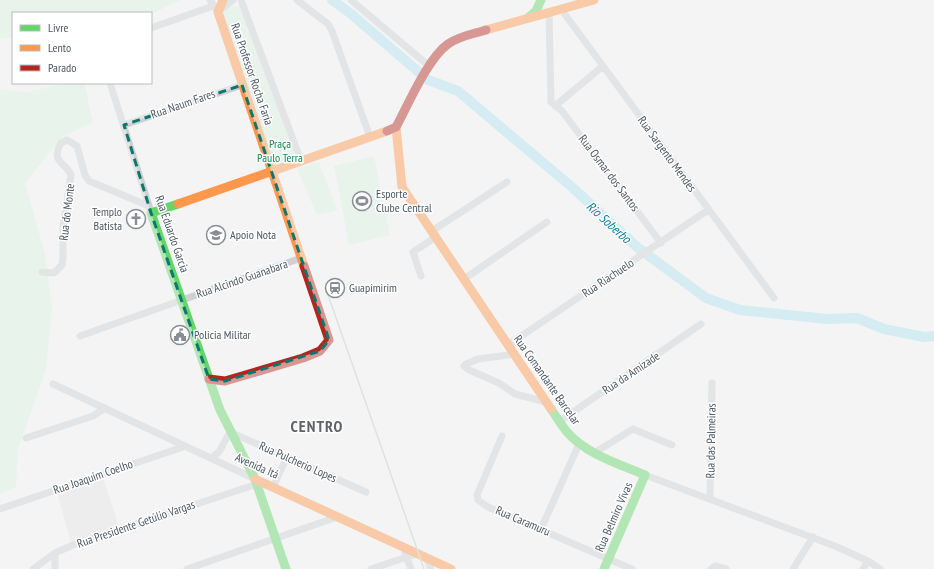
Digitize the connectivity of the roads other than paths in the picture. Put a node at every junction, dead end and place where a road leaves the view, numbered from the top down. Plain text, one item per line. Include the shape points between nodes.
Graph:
1 (223, 0) edge
2 (233, 0) edge
3 (241, 0) edge
4 (297, 0) edge
5 (351, 0) edge
6 (541, 0) edge
7 (594, 0) edge
8 (214, 6) edge
9 (561, 9) junction
10 (542, 13) junction
11 (152, 28) edge
12 (603, 66) junction
13 (427, 69) junction
14 (110, 84) edge
15 (242, 85) junction
16 (555, 106) junction
17 (124, 125) junction
18 (396, 127) junction
19 (370, 137) junction
20 (300, 161) junction
21 (272, 171) junction
22 (507, 182) dead end
23 (150, 210) junction
24 (708, 210) junction
25 (547, 222) dead end
26 (434, 234) junction
27 (661, 243) junction
28 (302, 258) junction
29 (42, 272) dead end
30 (421, 276) dead end
31 (464, 280) junction
32 (774, 298) dead end
33 (182, 299) junction
34 (701, 324) dead end
35 (80, 336) dead end
36 (508, 345) junction
37 (515, 354) junction
38 (209, 379) junction
39 (225, 381) junction
40 (712, 383) dead end
41 (53, 384) dead end
42 (214, 392) junction
43 (546, 402) junction
44 (105, 408) junction
45 (560, 421) junction
46 (230, 432) junction
47 (502, 436) dead end
48 (26, 438) dead end
49 (579, 444) junction
50 (672, 445) dead end
51 (186, 446) junction
52 (219, 452) junction
53 (594, 453) junction
54 (287, 457) junction
55 (211, 458) junction
56 (221, 463) junction
57 (244, 474) junction
58 (645, 475) junction
59 (256, 482) junction
60 (274, 487) junction
61 (244, 488) junction
62 (366, 492) dead end
63 (710, 499) junction
64 (0, 509) edge
65 (337, 517) junction
66 (541, 529) junction
67 (813, 537) junction
68 (277, 539) junction
69 (403, 548) junction
70 (55, 553) junction
71 (416, 554) junction
72 (406, 557) junction
73 (427, 559) junction
74 (608, 560) junction
75 (868, 561) junction
76 (33, 569) edge
77 (55, 569) edge
78 (187, 569) edge
79 (286, 569) edge
80 (371, 569) edge
81 (411, 569) edge
82 (431, 569) edge
83 (451, 569) edge
84 (604, 569) edge
85 (632, 569) edge
86 (711, 569) edge
87 (726, 569) edge
88 (793, 569) edge
89 (863, 569) edge
90 (880, 569) edge

1 - 8 main road
2 - 8 street
3 - 20 street
4 - 19 street via 328,24 332,31
5 - 13 street
6 - 10 main road
7 - 9 main road
8 - 11 street
8 - 15 main road, Rua Professor Rocha Faria
9 - 10 main road
9 - 12 street, Rua Sargento Mendes
10 - 13 main road via 456,39 445,47
10 - 16 street via 551,102
12 - 16 street
12 - 24 street, Rua Sargento Mendes
13 - 18 main road
14 - 17 street, Rua Eduardo Garcia
15 - 17 street, Rua Naum Fares
15 - 21 main road, Rua Professor Rocha Faria
16 - 27 street, Rua Osmar dos Santos via 562,110
17 - 23 street, Rua Eduardo Garcia
18 - 19 main road
18 - 26 main road, Rua Comandante Barcelar via 402,187
19 - 20 main road
20 - 21 main road
21 - 23 main road
21 - 28 main road, Rua Professor Rocha Faria
22 - 26 street
23 - 29 street, Rua do Monte via 89,181 76,146 67,140 61,143 57,152 58,159 71,175 63,227 62,265 54,273
23 - 33 main road, Rua Eduardo Garcia
24 - 27 street, Rua Riachuelo
24 - 32 street, Rua Sargento Mendes
25 - 31 street
26 - 30 street via 414,252
26 - 31 main road, Rua Comandante Barcelar
27 - 36 street, Rua Riachuelo
28 - 33 street, Rua Alcindo Guanabara
28 - 39 main road, Rua Professor Rocha Faria via 328,340 324,348 314,354
31 - 36 main road, Rua Comandante Barcelar
33 - 35 street, Rua Alcindo Guanabara
33 - 38 main road, Rua Eduardo Garcia
34 - 45 street, Rua da Amizade
36 - 37 main road, Rua Comandante Barcelar
37 - 43 main road, Rua Comandante Barcelar
37 - 43 street via 478,359 464,366 515,394
38 - 39 main road
38 - 42 main road, Rua Eduardo Garcia
39 - 42 main road
40 - 63 street, Rua das Palmeiras
41 - 44 street, Avenida Itá
42 - 46 main road, Rua Eduardo Garcia
43 - 45 main road, Rua Comandante Barcelar
44 - 48 street via 92,416
44 - 51 street, Avenida Itá
45 - 49 main road, Rua Comandante Barcelar
46 - 52 street
46 - 54 street, Rua Pulcherio Lopes
46 - 59 main road, Rua Eduardo Garcia
47 - 66 street, Rua Caramuru via 477,495 478,500 488,507
49 - 53 main road, Rua Comandante Barcelar
49 - 66 street
50 - 53 street via 633,429
51 - 55 street, Avenida Itá
51 - 64 street, Rua Joaquim Coelho
52 - 55 street
52 - 56 street
53 - 58 main road, Rua Comandante Barcelar
54 - 60 street
54 - 62 street, Rua Pulcherio Lopes
55 - 56 street, Avenida Itá
56 - 57 street, Avenida Itá
57 - 59 street, Avenida Itá
57 - 61 street via 248,481
58 - 63 street, Rua Comandante Barcelar
58 - 74 main road, Rua Belmiro Vivas
59 - 60 main road, Avenida Itá
59 - 61 street, Rua Presidente Getúlio Vargas
59 - 68 main road, Rua Eduardo Garcia
60 - 65 main road, Avenida Itá
61 - 70 street, Rua Presidente Getúlio Vargas
63 - 67 street, Rua Comandante Barcelar
65 - 68 street
65 - 69 main road, Avenida Itá
66 - 74 street, Rua Caramuru
67 - 75 street, Rua Comandante Barcelar
67 - 88 street
68 - 78 street
68 - 79 main road, Rua Eduardo Garcia
69 - 71 main road, Avenida Itá
69 - 72 street
70 - 76 street, Rua Presidente Getúlio Vargas
70 - 77 street
71 - 72 street
71 - 73 main road, Avenida Itá
72 - 80 street
72 - 81 street
73 - 82 street
73 - 83 main road, Avenida Itá
74 - 84 main road, Rua Belmiro Vivas
74 - 85 street, Rua Caramuru
75 - 89 street
75 - 90 street, Rua Comandante Barcelar
86 - 87 street via 715,566

